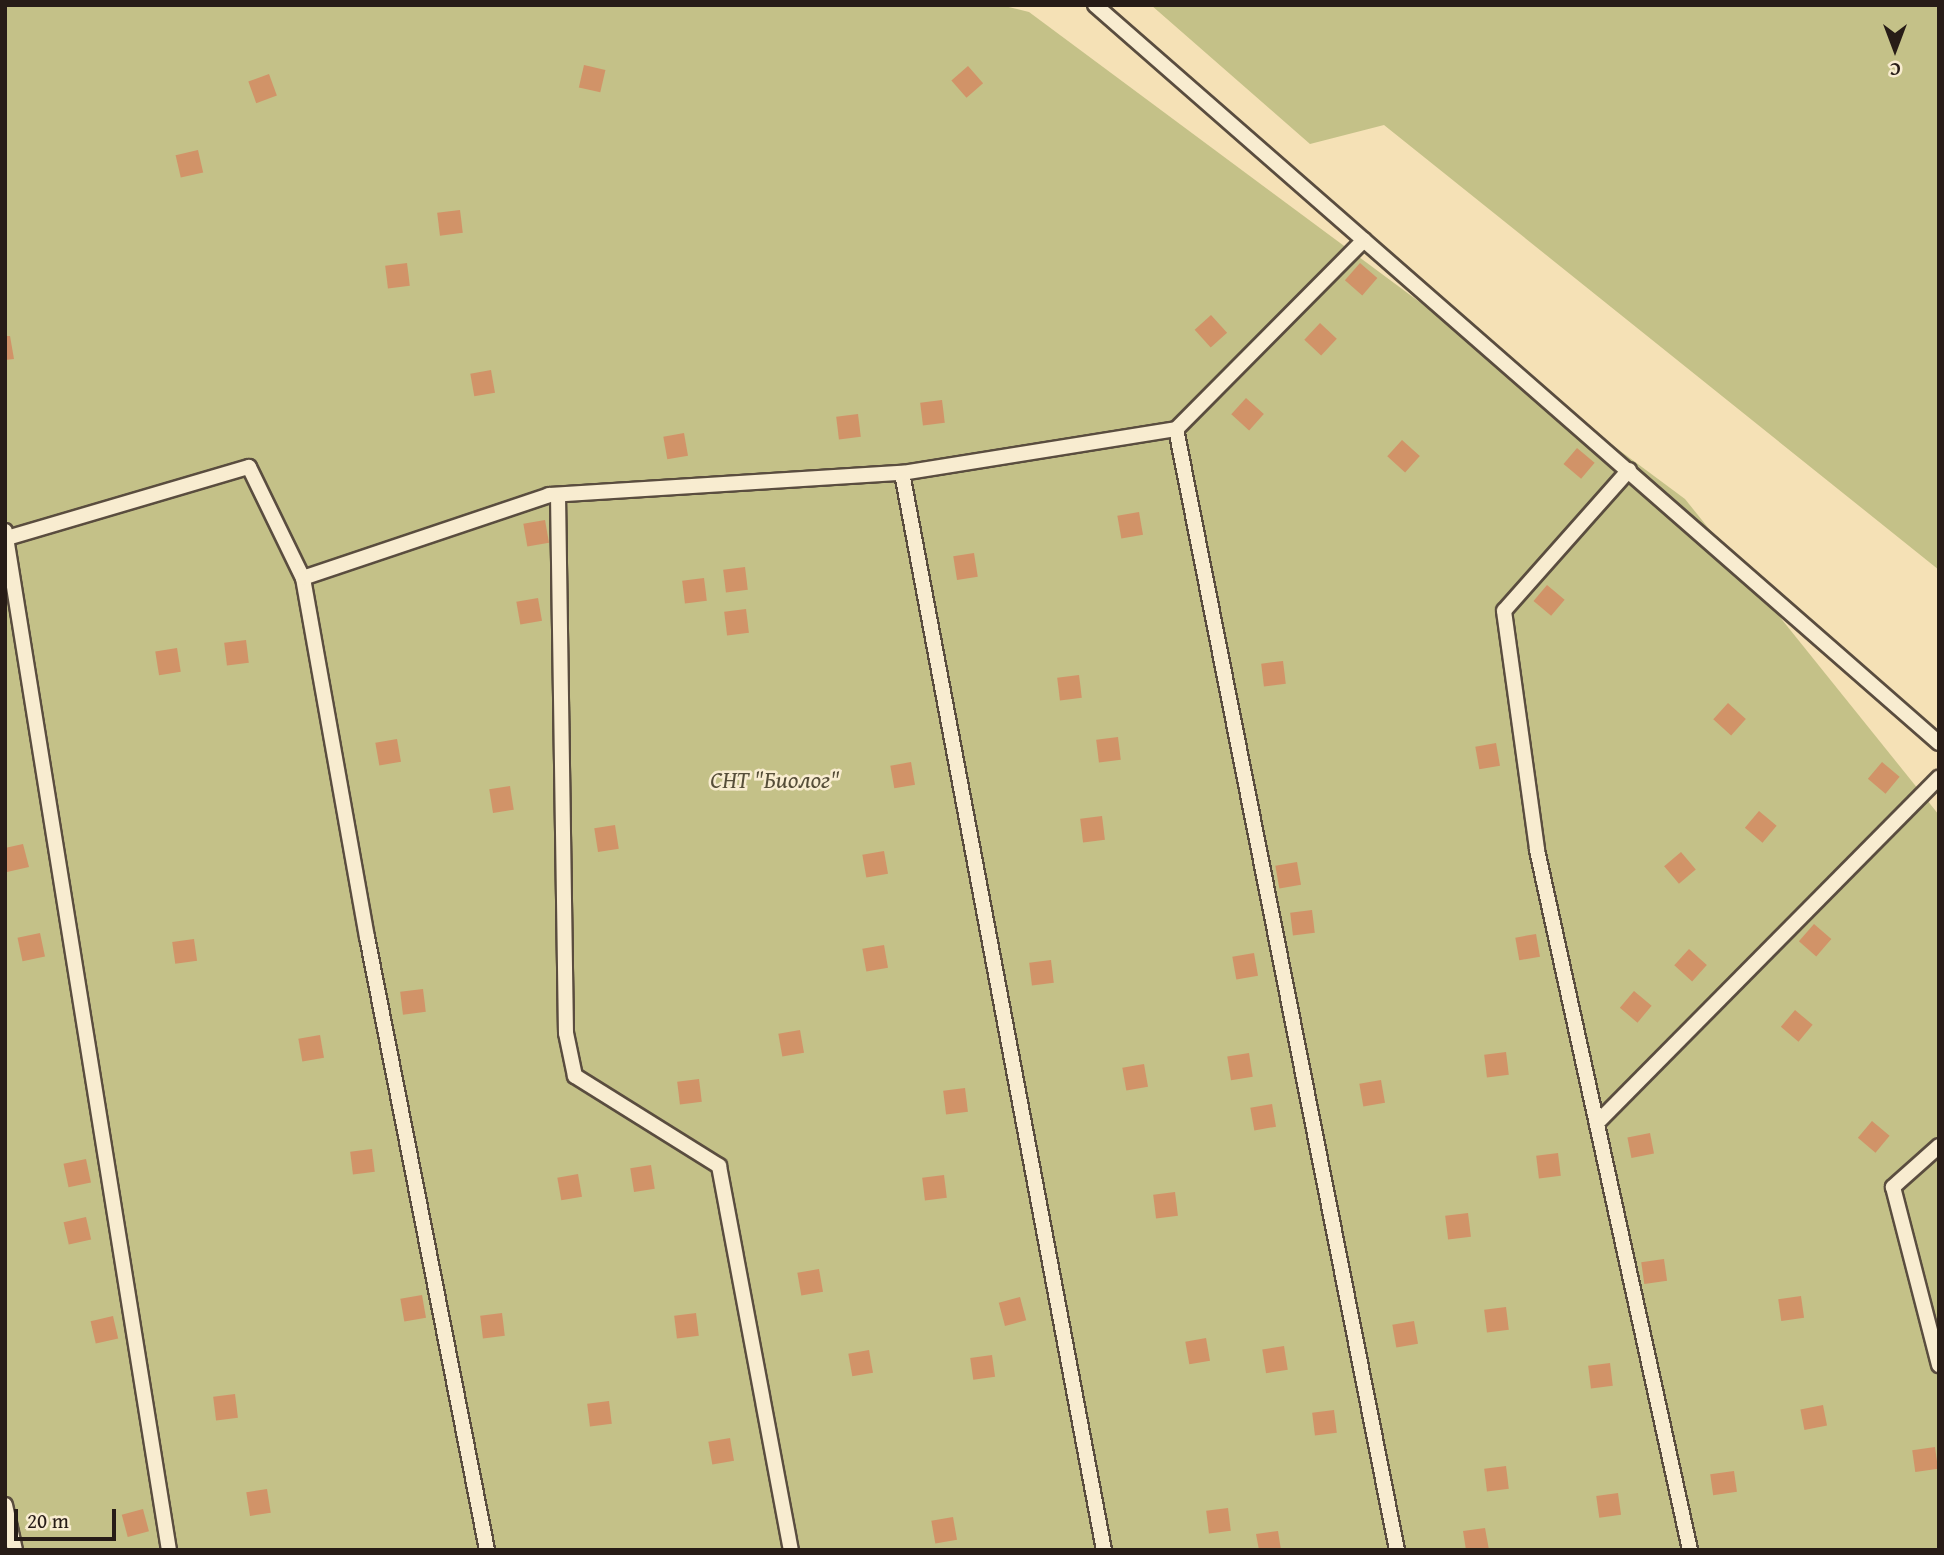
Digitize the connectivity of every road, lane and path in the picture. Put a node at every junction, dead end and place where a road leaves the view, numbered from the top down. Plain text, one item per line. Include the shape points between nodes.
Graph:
1 (1095, 5) edge
2 (1364, 240) junction
3 (1176, 429) junction
4 (1629, 470) junction
5 (902, 473) junction
6 (558, 495) junction
7 (6, 534) edge
8 (303, 578) junction
9 (1939, 743) edge
10 (1939, 778) edge
11 (1597, 1123) junction
12 (1939, 1146) edge
13 (1939, 1365) edge
14 (5, 1505) edge
15 (15, 1550) edge
16 (169, 1550) edge
17 (487, 1550) edge
18 (791, 1550) edge
19 (1104, 1550) edge
20 (1396, 1550) edge
21 (1690, 1550) edge

1 - 2 lane
2 - 3 lane
2 - 4 lane
3 - 5 lane
3 - 20 lane
4 - 9 lane
4 - 11 lane via 1504,611 1538,850
5 - 6 lane
5 - 19 lane
6 - 8 lane
6 - 18 lane via 566,1033 575,1076 719,1167
7 - 8 lane via 249,467
7 - 16 lane
8 - 17 lane via 367,937
10 - 11 lane
11 - 21 lane
12 - 13 lane via 1893,1187
14 - 15 lane

